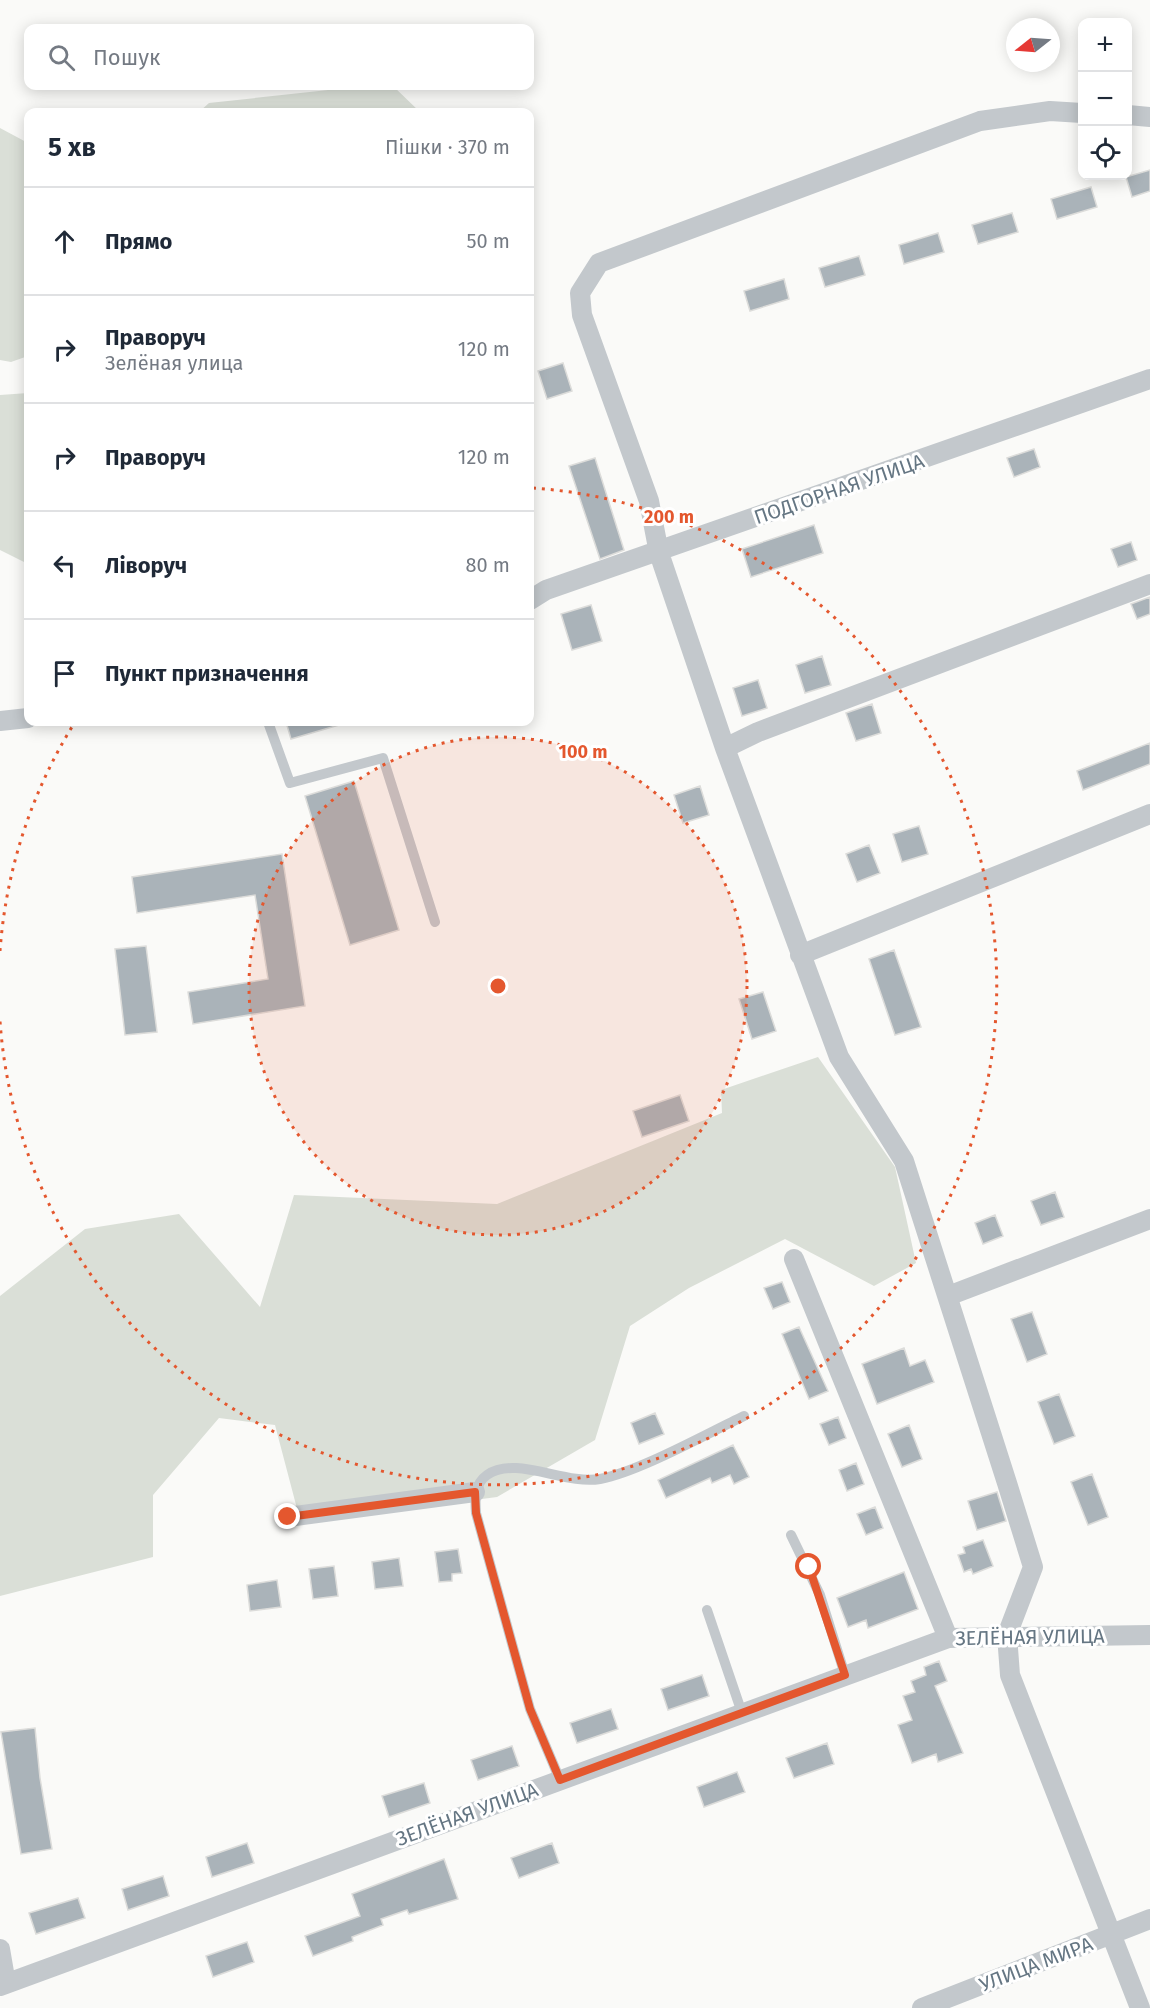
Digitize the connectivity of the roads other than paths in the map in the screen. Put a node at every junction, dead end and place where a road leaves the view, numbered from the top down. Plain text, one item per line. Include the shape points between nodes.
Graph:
1 (1078, 113) edge
2 (1132, 116) edge
3 (1150, 117) edge
4 (1150, 380) edge
5 (659, 553) junction
6 (1150, 584) edge
7 (534, 598) edge
8 (24, 718) edge
9 (0, 721) edge
10 (269, 726) edge
11 (725, 748) junction
12 (1150, 814) edge
13 (435, 922) dead end
14 (800, 955) junction
15 (1150, 1219) edge
16 (794, 1259) dead end
17 (948, 1296) junction
18 (744, 1416) dead end
19 (475, 1492) junction
20 (288, 1517) dead end
21 (791, 1535) dead end
22 (706, 1610) dead end
23 (1007, 1635) junction
24 (1150, 1635) edge
25 (948, 1638) junction
26 (845, 1675) junction
27 (742, 1713) junction
28 (560, 1780) junction
29 (1150, 1919) edge
30 (1112, 1934) junction
31 (0, 1949) edge
32 (3, 1985) edge
33 (922, 2008) edge
34 (1140, 2008) edge

1 - 5 street via 1050,111 980,121 599,263 580,293 582,315 649,501
2 - 3 street
4 - 5 street, ПОДГОРНАЯ УЛИЦА
5 - 7 street, ПОДГОРНАЯ УЛИЦА via 546,590
5 - 11 street
6 - 11 street via 758,732
8 - 9 street
10 - 13 lane via 290,783 383,758
11 - 14 street
12 - 14 street
14 - 17 street via 839,1057 904,1161
15 - 17 street
16 - 25 street
17 - 23 street via 1033,1567
18 - 19 lane via 639,1465 599,1479 572,1479 509,1467 486,1476
19 - 20 street
19 - 28 lane via 476,1513 530,1709
21 - 26 lane via 820,1595
22 - 27 lane
23 - 24 street, ЗЕЛЁНАЯ УЛИЦА
23 - 25 street, ЗЕЛЁНАЯ УЛИЦА
23 - 30 street via 1010,1675
25 - 26 street, ЗЕЛЁНАЯ УЛИЦА
26 - 27 street, ЗЕЛЁНАЯ УЛИЦА
27 - 28 street, ЗЕЛЁНАЯ УЛИЦА
28 - 32 street, ЗЕЛЁНАЯ УЛИЦА
29 - 30 street, УЛИЦА МИРA
30 - 33 street, УЛИЦА МИРA
30 - 34 street
31 - 32 street

